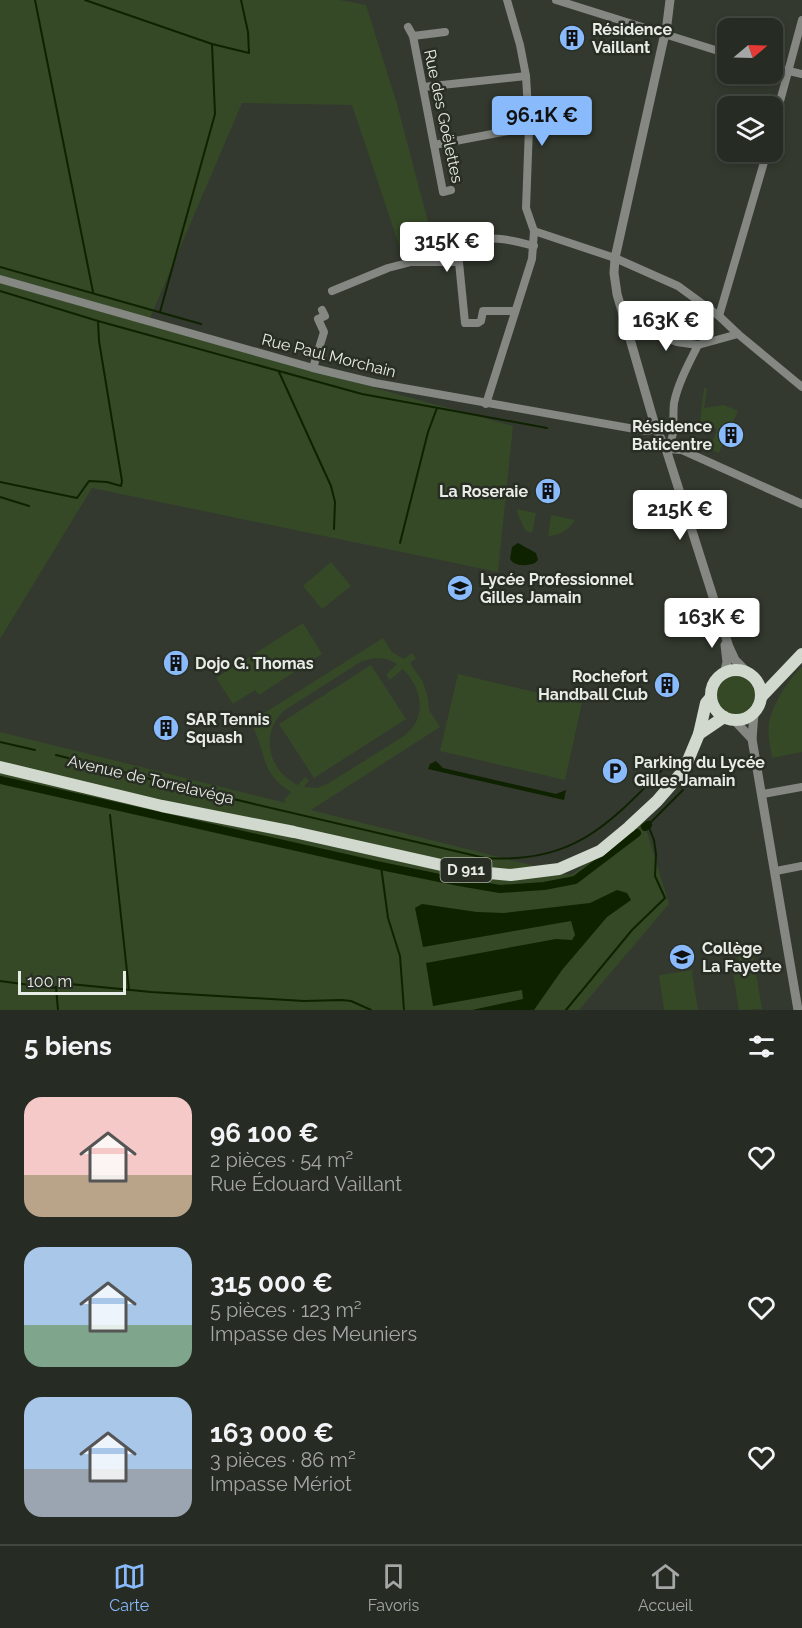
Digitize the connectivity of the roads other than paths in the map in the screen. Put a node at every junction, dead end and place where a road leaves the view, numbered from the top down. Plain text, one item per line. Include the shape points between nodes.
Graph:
1 (507, 0) edge
2 (556, 0) edge
3 (670, 0) edge
4 (802, 20) edge
5 (408, 27) dead end
6 (445, 32) dead end
7 (664, 35) junction
8 (414, 36) junction
9 (717, 51) edge
10 (783, 70) edge
11 (789, 72) junction
12 (802, 74) edge
13 (526, 76) junction
14 (423, 87) junction
15 (782, 96) edge
16 (529, 127) junction
17 (434, 145) junction
18 (764, 162) edge
19 (451, 190) dead end
20 (534, 231) junction
21 (534, 246) junction
22 (615, 258) junction
23 (459, 262) junction
24 (0, 279) edge
25 (332, 291) dead end
26 (322, 310) dead end
27 (515, 311) junction
28 (720, 316) junction
29 (642, 328) dead end
30 (738, 334) junction
31 (698, 345) junction
32 (313, 368) junction
33 (802, 387) edge
34 (486, 404) junction
35 (656, 429) junction
36 (666, 449) junction
37 (802, 504) edge
38 (721, 625) junction
39 (802, 654) edge
40 (792, 663) junction
41 (724, 674) junction
42 (751, 676) junction
43 (711, 697) junction
44 (761, 697) junction
45 (754, 713) junction
46 (729, 719) junction
47 (699, 734) junction
48 (752, 738) junction
49 (0, 762) edge
50 (0, 767) edge
51 (802, 787) edge
52 (763, 794) junction
53 (294, 832) junction
54 (802, 866) edge
55 (776, 871) junction
56 (798, 1010) edge

1 - 13 street
2 - 7 street
3 - 7 street
4 - 11 street
5 - 8 street
6 - 8 street, Rue des Goëlettes
7 - 9 street
7 - 22 street
8 - 14 street, Rue des Goëlettes
10 - 11 street
11 - 12 street
11 - 15 street
13 - 14 street
13 - 16 street
14 - 17 street, Rue des Goëlettes
16 - 17 street
16 - 20 street via 526,208
17 - 19 street, Rue des Goëlettes via 443,192
18 - 28 street
20 - 21 street
20 - 22 street
21 - 23 street via 501,238 478,240 458,252
21 - 27 street
22 - 28 street via 678,286
22 - 35 street via 617,294
23 - 25 street via 411,262
23 - 27 street via 465,323 481,321 483,311
24 - 32 street, Rue Paul Morchain
26 - 32 street via 325,316 318,319 324,332
27 - 34 street
28 - 30 street
29 - 31 street via 677,342
30 - 31 street
30 - 33 street
31 - 36 street via 674,403 672,443
32 - 34 street, Rue Paul Morchain
34 - 35 street, Rue Paul Morchain via 646,431
35 - 36 street
36 - 37 street via 682,450
36 - 38 street
38 - 41 street via 727,662
38 - 42 street via 735,660
39 - 40 main road
40 - 42 main road via 774,674
40 - 44 main road
41 - 42 main road via 738,671
41 - 43 main road via 716,680
42 - 44 main road
43 - 46 main road via 718,712
43 - 47 main road, Avenue de Torrelavéga / D 911
44 - 45 main road
45 - 46 main road via 741,720
45 - 48 street
46 - 47 main road
46 - 48 street
47 - 53 main road, Avenue de Torrelavéga / D 911 via 684,770 657,801 600,851 559,869 511,875 468,871
48 - 52 street
49 - 53 main road, Avenue de Torrelavéga / D 911
50 - 53 main road, Avenue de Torrelavéga / D 911 via 162,806
51 - 52 street
52 - 55 street
54 - 55 street
55 - 56 street

